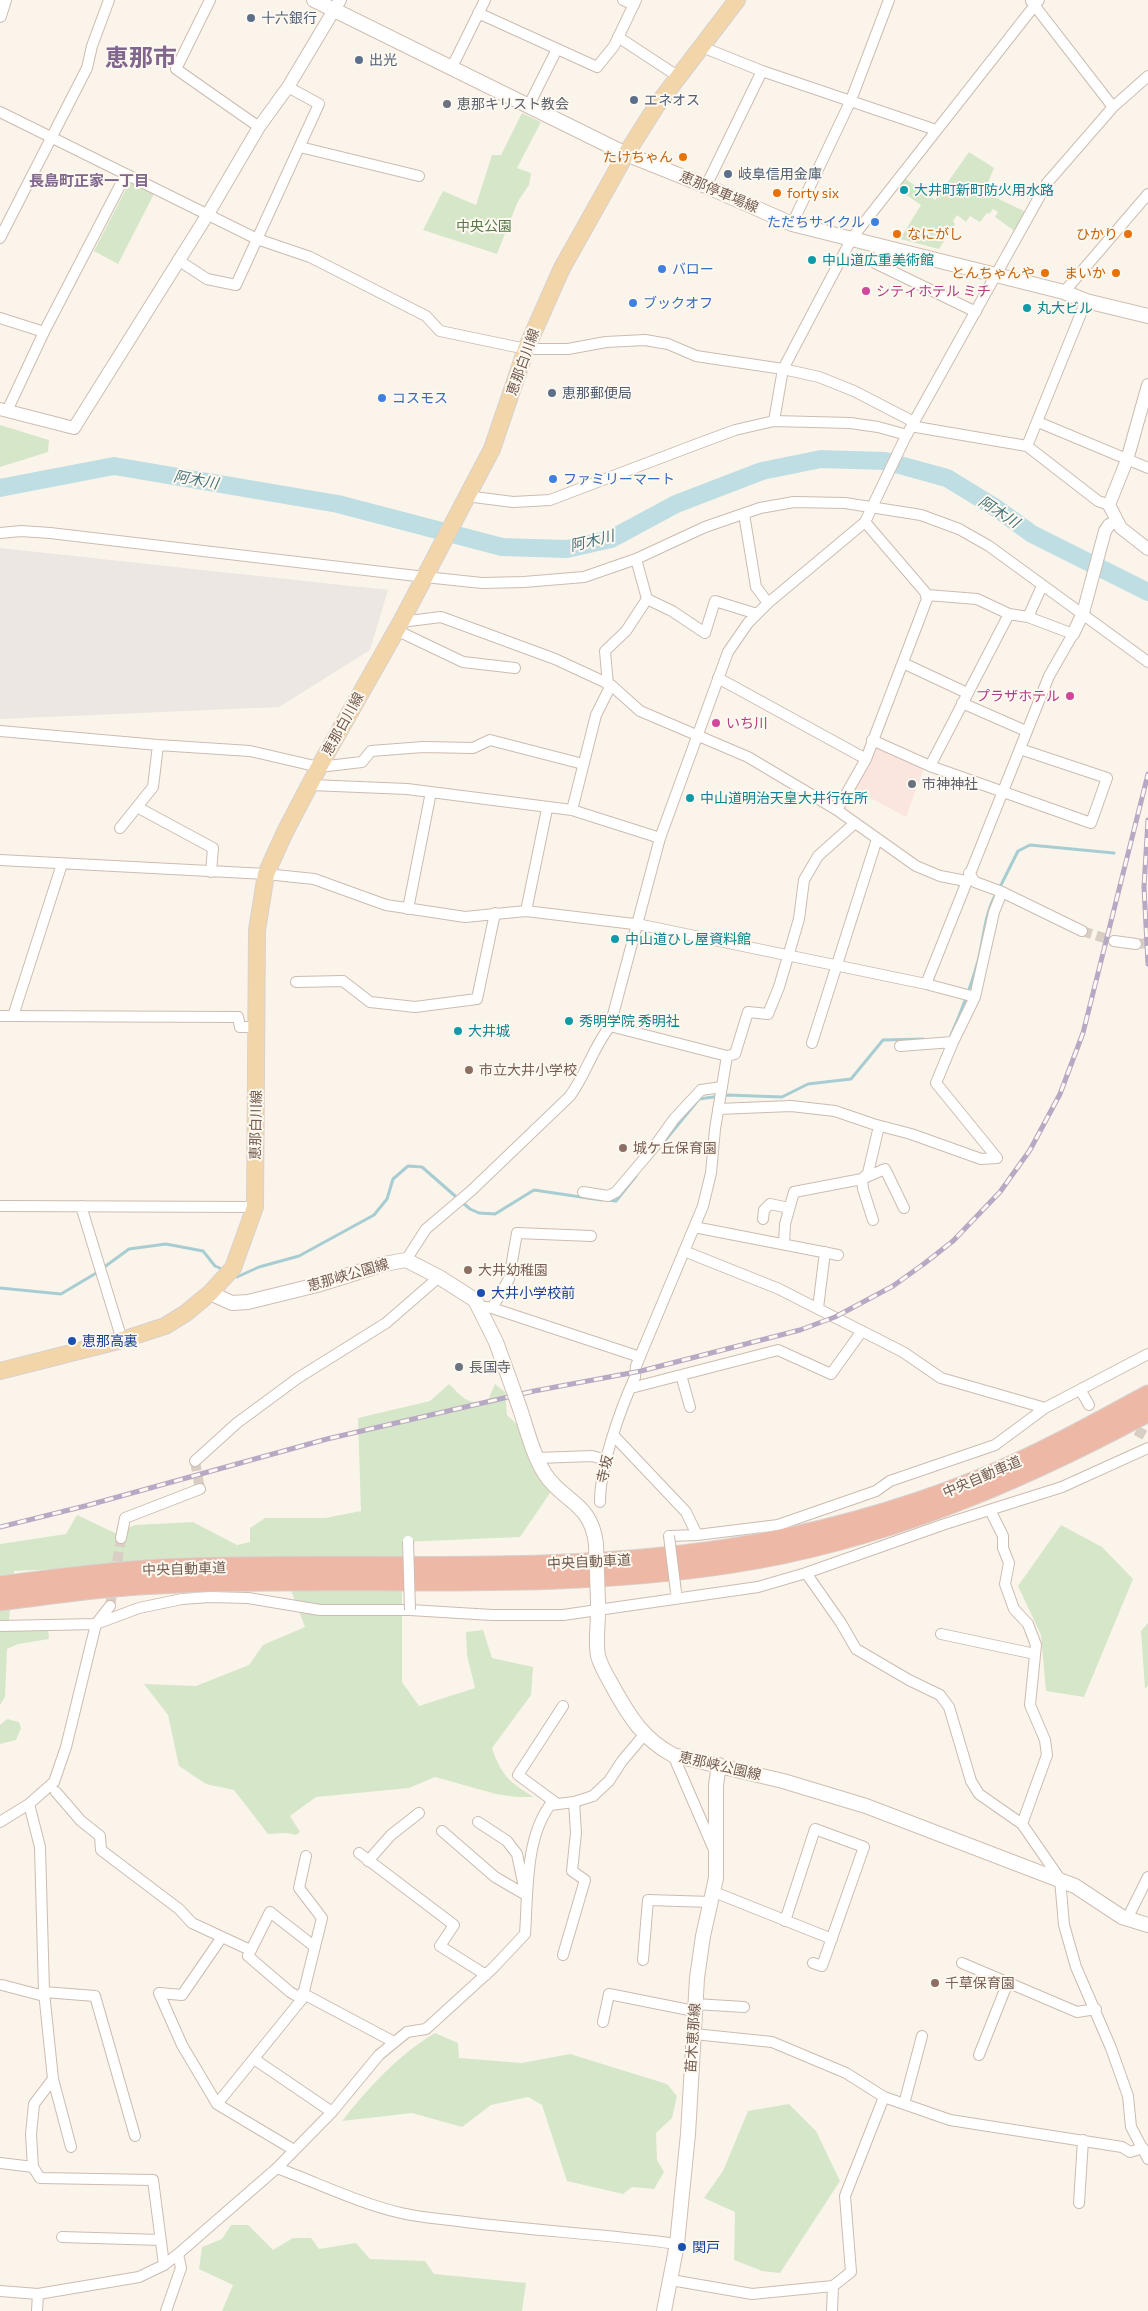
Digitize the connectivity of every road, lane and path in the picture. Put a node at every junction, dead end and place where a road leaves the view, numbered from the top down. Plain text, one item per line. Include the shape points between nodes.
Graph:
1 (5, 0) edge
2 (109, 0) edge
3 (210, 0) edge
4 (314, 0) edge
5 (485, 0) edge
6 (623, 0) edge
7 (737, 0) edge
8 (889, 0) edge
9 (1035, 1) edge
10 (635, 2) edge
11 (337, 5) edge
12 (478, 13) junction
13 (0, 16) edge
14 (618, 37) junction
15 (702, 47) junction
16 (558, 50) junction
17 (452, 67) junction
18 (762, 71) junction
19 (1148, 76) edge
20 (679, 77) junction
21 (288, 87) junction
22 (851, 100) junction
23 (529, 105) junction
24 (1113, 107) junction
25 (0, 112) edge
26 (259, 127) junction
27 (936, 130) junction
28 (50, 137) junction
29 (300, 147) junction
30 (626, 154) junction
31 (126, 174) junction
32 (418, 176) dead end
33 (706, 186) junction
34 (1148, 194) edge
35 (208, 214) junction
36 (792, 224) junction
37 (0, 238) edge
38 (852, 238) junction
39 (257, 239) junction
40 (884, 246) junction
41 (178, 260) junction
42 (997, 276) junction
43 (1064, 292) junction
44 (1086, 301) junction
45 (976, 312) junction
46 (1148, 316) edge
47 (0, 318) edge
48 (44, 332) junction
49 (526, 349) junction
50 (782, 369) junction
51 (1148, 385) edge
52 (4, 410) edge
53 (774, 420) junction
54 (914, 422) junction
55 (1038, 422) junction
56 (906, 436) junction
57 (1027, 446) junction
58 (1127, 460) junction
59 (1148, 468) edge
60 (466, 496) junction
61 (1109, 505) junction
62 (872, 508) junction
63 (744, 514) junction
64 (1117, 521) junction
65 (865, 522) junction
66 (0, 533) edge
67 (1148, 549) edge
68 (636, 559) junction
69 (425, 577) junction
70 (1042, 586) junction
71 (927, 595) junction
72 (647, 599) junction
73 (768, 603) junction
74 (1083, 613) junction
75 (757, 614) junction
76 (1010, 614) junction
77 (1028, 617) junction
78 (398, 626) junction
79 (1073, 634) junction
80 (1148, 662) edge
81 (903, 663) junction
82 (515, 668) dead end
83 (718, 678) junction
84 (609, 685) junction
85 (967, 693) junction
86 (962, 703) junction
87 (0, 731) edge
88 (1026, 731) junction
89 (696, 736) junction
90 (872, 740) junction
91 (158, 745) junction
92 (1020, 749) junction
93 (866, 759) junction
94 (583, 764) junction
95 (930, 766) junction
96 (319, 767) junction
97 (311, 785) junction
98 (430, 792) junction
99 (1001, 792) junction
100 (136, 807) junction
101 (547, 809) junction
102 (572, 810) junction
103 (837, 810) junction
104 (855, 823) junction
105 (120, 828) dead end
106 (660, 838) junction
107 (877, 839) junction
108 (0, 860) edge
109 (62, 864) junction
110 (211, 872) junction
111 (266, 874) junction
112 (967, 877) junction
113 (998, 890) junction
114 (408, 909) junction
115 (526, 911) junction
116 (495, 913) junction
117 (635, 924) junction
118 (1082, 931) tunnel mouth
119 (1114, 941) tunnel mouth
120 (1136, 944) tunnel mouth
121 (787, 955) junction
122 (838, 964) junction
123 (296, 982) dead end
124 (926, 984) junction
125 (975, 997) junction
126 (0, 1016) edge
127 (13, 1016) junction
128 (610, 1026) junction
129 (250, 1028) dead end
130 (953, 1042) junction
131 (812, 1044) dead end
132 (900, 1046) dead end
133 (727, 1056) junction
134 (722, 1087) junction
135 (718, 1109) junction
136 (879, 1126) junction
137 (862, 1179) junction
138 (583, 1192) dead end
139 (0, 1206) edge
140 (81, 1206) junction
141 (255, 1207) junction
142 (789, 1208) junction
143 (904, 1208) dead end
144 (763, 1219) dead end
145 (873, 1220) dead end
146 (694, 1228) junction
147 (592, 1236) dead end
148 (784, 1244) junction
149 (684, 1251) junction
150 (825, 1252) junction
151 (838, 1255) dead end
152 (406, 1260) junction
153 (439, 1277) junction
154 (210, 1293) junction
155 (478, 1306) junction
156 (492, 1308) junction
157 (818, 1308) junction
158 (862, 1331) junction
159 (122, 1340) junction
160 (1148, 1354) edge
161 (640, 1357) junction
162 (0, 1371) edge
163 (681, 1375) junction
164 (631, 1388) junction
165 (1081, 1391) junction
166 (1148, 1395) edge
167 (1089, 1405) dead end
168 (690, 1407) dead end
169 (1045, 1408) junction
170 (1148, 1412) edge
171 (614, 1436) junction
172 (1148, 1448) edge
173 (538, 1458) junction
174 (606, 1460) junction
175 (195, 1461) dead end
176 (200, 1489) dead end
177 (600, 1502) dead end
178 (990, 1510) junction
179 (697, 1535) junction
180 (121, 1538) tunnel mouth
181 (408, 1542) dead end
182 (806, 1574) junction
183 (0, 1586) edge
184 (678, 1595) junction
185 (0, 1601) edge
186 (110, 1606) tunnel mouth
187 (598, 1606) junction
188 (410, 1610) junction
189 (96, 1624) junction
190 (0, 1626) edge
191 (941, 1634) dead end
192 (1035, 1654) junction
193 (563, 1706) dead end
194 (644, 1735) junction
195 (673, 1755) junction
196 (719, 1765) junction
197 (56, 1792) dead end
198 (574, 1802) junction
199 (556, 1803) junction
200 (29, 1804) junction
201 (419, 1813) dead end
202 (0, 1822) edge
203 (478, 1822) dead end
204 (1022, 1824) junction
205 (442, 1831) dead end
206 (715, 1852) junction
207 (359, 1853) dead end
208 (306, 1856) dead end
209 (368, 1861) junction
210 (1148, 1876) edge
211 (1060, 1879) junction
212 (526, 1895) junction
213 (713, 1897) junction
214 (1127, 1919) junction
215 (786, 1920) junction
216 (1148, 1926) edge
217 (222, 1937) junction
218 (832, 1939) junction
219 (315, 1947) junction
220 (250, 1950) junction
221 (563, 1956) dead end
222 (642, 1960) dead end
223 (813, 1963) dead end
224 (962, 1963) dead end
225 (486, 1975) junction
226 (1008, 1982) junction
227 (2, 1985) dead end
228 (44, 1994) junction
229 (302, 1996) junction
230 (744, 2007) dead end
231 (695, 2008) junction
232 (1096, 2009) junction
233 (603, 2022) dead end
234 (694, 2034) junction
235 (922, 2036) dead end
236 (394, 2042) junction
237 (979, 2055) dead end
238 (254, 2059) junction
239 (53, 2080) junction
240 (884, 2098) junction
241 (217, 2104) junction
242 (904, 2104) junction
243 (332, 2112) junction
244 (135, 2136) dead end
245 (1083, 2140) junction
246 (71, 2147) dead end
247 (1143, 2148) junction
248 (294, 2150) junction
249 (1148, 2159) edge
250 (0, 2163) edge
251 (34, 2167) junction
252 (277, 2168) junction
253 (1079, 2203) dead end
254 (62, 2237) dead end
255 (161, 2240) junction
256 (677, 2244) junction
257 (178, 2254) junction
258 (164, 2266) junction
259 (671, 2280) junction
260 (833, 2286) junction
261 (0, 2291) edge
262 (38, 2294) junction
263 (37, 2311) edge
264 (166, 2311) edge
265 (664, 2311) edge
266 (832, 2311) edge

1 - 13 street
2 - 28 street via 87,68
3 - 26 street via 176,69
4 - 11 main road, 恵那停車場線
5 - 12 street
6 - 10 street
7 - 15 main road, 恵那白川線
8 - 22 street
9 - 24 street
9 - 27 street
10 - 14 street
11 - 17 main road, 恵那停車場線
11 - 21 street
12 - 16 street
12 - 17 street
14 - 16 street via 597,67
14 - 20 street
15 - 18 street
15 - 20 main road, 恵那白川線
16 - 23 street
17 - 23 main road, 恵那停車場線
18 - 22 street
18 - 33 street
19 - 24 street
20 - 30 main road, 恵那白川線
21 - 26 street
21 - 29 street via 319,104
22 - 27 street
22 - 36 street
23 - 30 main road, 恵那停車場線
24 - 42 street via 1047,183
25 - 28 street
26 - 35 street
27 - 38 street
28 - 31 street
28 - 37 street
29 - 32 street
29 - 39 street
30 - 33 main road, 恵那停車場線
30 - 49 main road, 恵那白川線 via 562,268
31 - 35 street
31 - 48 street
33 - 36 main road, 恵那停車場線
34 - 43 street
35 - 39 street
35 - 41 street
36 - 38 main road, 恵那停車場線
38 - 40 main road, 恵那停車場線
38 - 50 street
39 - 41 street via 236,286 207,279
39 - 49 street via 318,261 426,316 440,331
40 - 42 main road, 恵那停車場線
40 - 45 street via 875,263
41 - 52 street via 74,428
42 - 43 main road, 恵那停車場線
42 - 45 street
43 - 44 main road, 恵那停車場線
44 - 46 main road, 恵那停車場線
44 - 55 street
45 - 54 street
47 - 48 street
48 - 52 street
49 - 50 street via 568,349 606,342 645,340 668,344 696,356
49 - 60 main road, 恵那白川線 via 492,449
50 - 53 street
50 - 54 street via 819,377 854,391
51 - 58 street
53 - 56 street via 850,423
53 - 60 street via 718,436 550,500 513,502
54 - 56 street
54 - 57 street via 916,427
55 - 57 street
55 - 58 street
56 - 62 street
57 - 61 street via 1098,501
58 - 59 street
58 - 61 street
60 - 69 main road, 恵那白川線
61 - 64 street
62 - 63 street via 845,503 794,502
62 - 65 street
62 - 70 street via 921,515 959,529 989,546
63 - 68 street via 705,527
63 - 73 street via 756,587
64 - 67 street via 1121,528
64 - 74 street via 1109,525 1104,538
65 - 71 street
65 - 73 street
66 - 69 street via 22,530
68 - 69 street via 584,577 482,582
68 - 72 street
69 - 78 main road, 恵那白川線
70 - 74 street
70 - 77 street
71 - 76 street via 977,599
71 - 81 street via 920,623
72 - 75 street via 705,633 715,601
72 - 84 street via 626,631 605,651
73 - 75 street
74 - 79 street
74 - 80 street
75 - 83 street via 738,635
76 - 77 street
76 - 85 street
77 - 79 street
78 - 82 street via 463,662
78 - 84 street via 441,617 555,659
78 - 96 main road, 恵那白川線
79 - 88 street via 1049,676
81 - 85 street
81 - 90 street
83 - 89 street
83 - 93 street
84 - 89 street via 640,711
84 - 94 street via 596,715
85 - 86 street
86 - 88 street
86 - 95 street
87 - 91 street
88 - 92 street
89 - 103 street via 748,757
89 - 106 street
90 - 93 street
90 - 95 street
91 - 96 street via 250,751
91 - 100 street via 153,787
92 - 99 street
92 - 99 street via 1107,778 1091,823
93 - 103 street
94 - 96 street via 490,740 473,748 423,747 371,752 362,762
94 - 102 street
95 - 99 street
96 - 97 main road, 恵那白川線
97 - 98 street
97 - 111 main road, 恵那白川線
98 - 101 street
98 - 114 street
99 - 112 street
100 - 105 street
100 - 110 street via 213,848
101 - 102 street
101 - 115 street
102 - 106 street
103 - 104 street
104 - 107 street
104 - 121 street via 818,856 804,880 799,919
106 - 117 street
107 - 112 street via 916,866 940,876
107 - 122 street
108 - 109 street
109 - 110 street
109 - 127 street
110 - 111 street
111 - 114 street via 314,879 386,906
111 - 141 main road, 恵那白川線 via 257,930
112 - 113 street
112 - 124 street
113 - 118 street
113 - 125 street
114 - 116 street via 465,917
115 - 116 street
115 - 117 street
116 - 123 street via 476,1000 415,1007 370,1002 343,981
117 - 121 street
117 - 128 street
119 - 120 street
121 - 122 street
121 - 133 street via 779,988 768,1014 748,1012 735,1054
122 - 124 street
122 - 131 street
124 - 125 street
125 - 130 street
126 - 127 street
127 - 129 street via 238,1016 240,1027
128 - 133 street
128 - 152 street via 570,1096 472,1190 426,1229
130 - 132 street
130 - 136 street via 936,1083 997,1158 981,1160 912,1134
133 - 134 street, 寺坂
134 - 135 street, 寺坂
134 - 138 street via 701,1090 616,1192 608,1196
135 - 136 street via 791,1106 835,1110
135 - 146 street, 寺坂 via 707,1194
136 - 137 street via 868,1172
137 - 142 street via 794,1192
137 - 143 street via 885,1169
137 - 145 street
139 - 140 street
140 - 141 street
140 - 159 street
141 - 154 main road, 恵那白川線 via 228,1273
142 - 144 street via 770,1204 764,1210
142 - 148 street
146 - 148 street
146 - 149 street, 寺坂
147 - 156 street via 517,1233 510,1279
148 - 150 street
149 - 157 street
149 - 161 street, 寺坂
150 - 151 street
150 - 157 street
152 - 153 main road, 恵那峡公園線
152 - 154 main road, 恵那峡公園線 via 248,1302 232,1303
153 - 155 main road, 恵那峡公園線 via 475,1300
153 - 175 street via 386,1324 298,1378 238,1423
154 - 159 main road, 恵那白川線 via 165,1326
155 - 156 street
155 - 173 main road, 恵那峡公園線, bridge via 496,1342
156 - 161 street
157 - 158 street
158 - 163 street via 831,1374 778,1350
158 - 169 street via 903,1352 941,1378
159 - 162 main road, 恵那白川線
160 - 165 street
161 - 164 street, 寺坂
163 - 164 street
163 - 168 street
164 - 171 street, 寺坂
165 - 167 street
165 - 169 street
166 - 183 highway, 中央自動車道 via 1030,1456 931,1498 873,1517 729,1548 576,1564 158,1569
169 - 179 street via 995,1444 890,1481 876,1491 778,1525
170 - 185 highway, 中央自動車道 via 1036,1469 935,1511 805,1550 732,1563 578,1579 158,1584
171 - 174 street, 寺坂
171 - 179 street via 686,1512
172 - 178 street via 1062,1487
173 - 174 street via 592,1456
173 - 187 main road, 恵那峡公園線, bridge via 550,1480 586,1514 594,1531
174 - 177 street, 寺坂
176 - 180 street via 125,1518
178 - 182 street
178 - 192 street via 1003,1536 1003,1548 1009,1563 1006,1584 1014,1609 1028,1624 1036,1645
179 - 184 street, bridge via 669,1536
181 - 188 street, bridge
182 - 184 street via 758,1587
182 - 204 street via 842,1623 856,1649 940,1695 948,1706 971,1781 979,1794
184 - 187 street
186 - 189 street
187 - 188 street via 563,1615
187 - 194 main road, 恵那峡公園線 via 598,1656 627,1712
188 - 189 street via 320,1610 248,1598 210,1597 139,1608
189 - 190 street
189 - 200 street via 66,1747 54,1782
191 - 192 street
192 - 204 street via 1030,1705 1048,1755
193 - 199 street via 518,1775
194 - 195 main road, 恵那峡公園線
194 - 198 street via 609,1781 593,1796
195 - 196 main road, 恵那峡公園線
195 - 206 street
196 - 206 main road, 苗木恵那線
196 - 211 main road, 恵那峡公園線 via 866,1806
197 - 217 street via 81,1822 100,1836 101,1850 179,1909 192,1923
198 - 199 street
198 - 221 street via 576,1833 572,1871 585,1880
199 - 212 street via 550,1805 540,1820 534,1837
200 - 202 street
200 - 228 street via 40,1847
201 - 209 street via 391,1835
203 - 212 street via 507,1841 517,1854
204 - 211 street
205 - 212 street via 495,1877
206 - 213 main road, 苗木恵那線
207 - 209 street
208 - 219 street via 299,1888 322,1918
209 - 225 street via 454,1925 440,1946
210 - 214 street
211 - 214 main road, 恵那峡公園線
211 - 232 street via 1064,1925 1076,1967
212 - 225 street via 525,1934
213 - 215 street
213 - 222 street via 648,1900
213 - 231 main road, 苗木恵那線 via 703,1936
214 - 216 main road, 恵那峡公園線
215 - 218 street
215 - 218 street via 815,1829 864,1847
217 - 220 street
217 - 241 street via 182,1995 159,1993 182,2045
218 - 223 street via 822,1966
219 - 220 street via 270,1912
219 - 229 street
220 - 229 street via 248,1956 290,1992
224 - 226 street
225 - 236 street via 426,2029 408,2032
226 - 232 street via 1077,2012
226 - 237 street
227 - 228 street
228 - 239 street
228 - 244 street via 95,1996
229 - 236 street
229 - 238 street
230 - 231 street
231 - 233 street via 609,1994
231 - 234 main road, 苗木恵那線
232 - 247 street via 1128,2096 1131,2127
234 - 240 street via 772,2042 846,2073
234 - 256 main road, 苗木恵那線
235 - 242 street
236 - 243 street via 379,2055
238 - 241 street
238 - 243 street
239 - 246 street
239 - 251 street via 34,2104 31,2134
240 - 242 street
240 - 260 street via 845,2196 851,2272
241 - 248 street
242 - 245 street via 950,2120
243 - 248 street
245 - 247 street via 1122,2147 1130,2152
245 - 253 street
247 - 249 street
248 - 252 street
250 - 251 street
251 - 255 street via 40,2178 153,2180
252 - 256 street via 338,2194 402,2214
252 - 257 street
254 - 255 street
255 - 258 street
256 - 259 main road, 苗木恵那線
257 - 258 street
257 - 264 street via 181,2268
258 - 262 street via 139,2277
259 - 260 street via 752,2294
259 - 265 main road, 苗木恵那線
260 - 266 street
261 - 262 street
262 - 263 street

